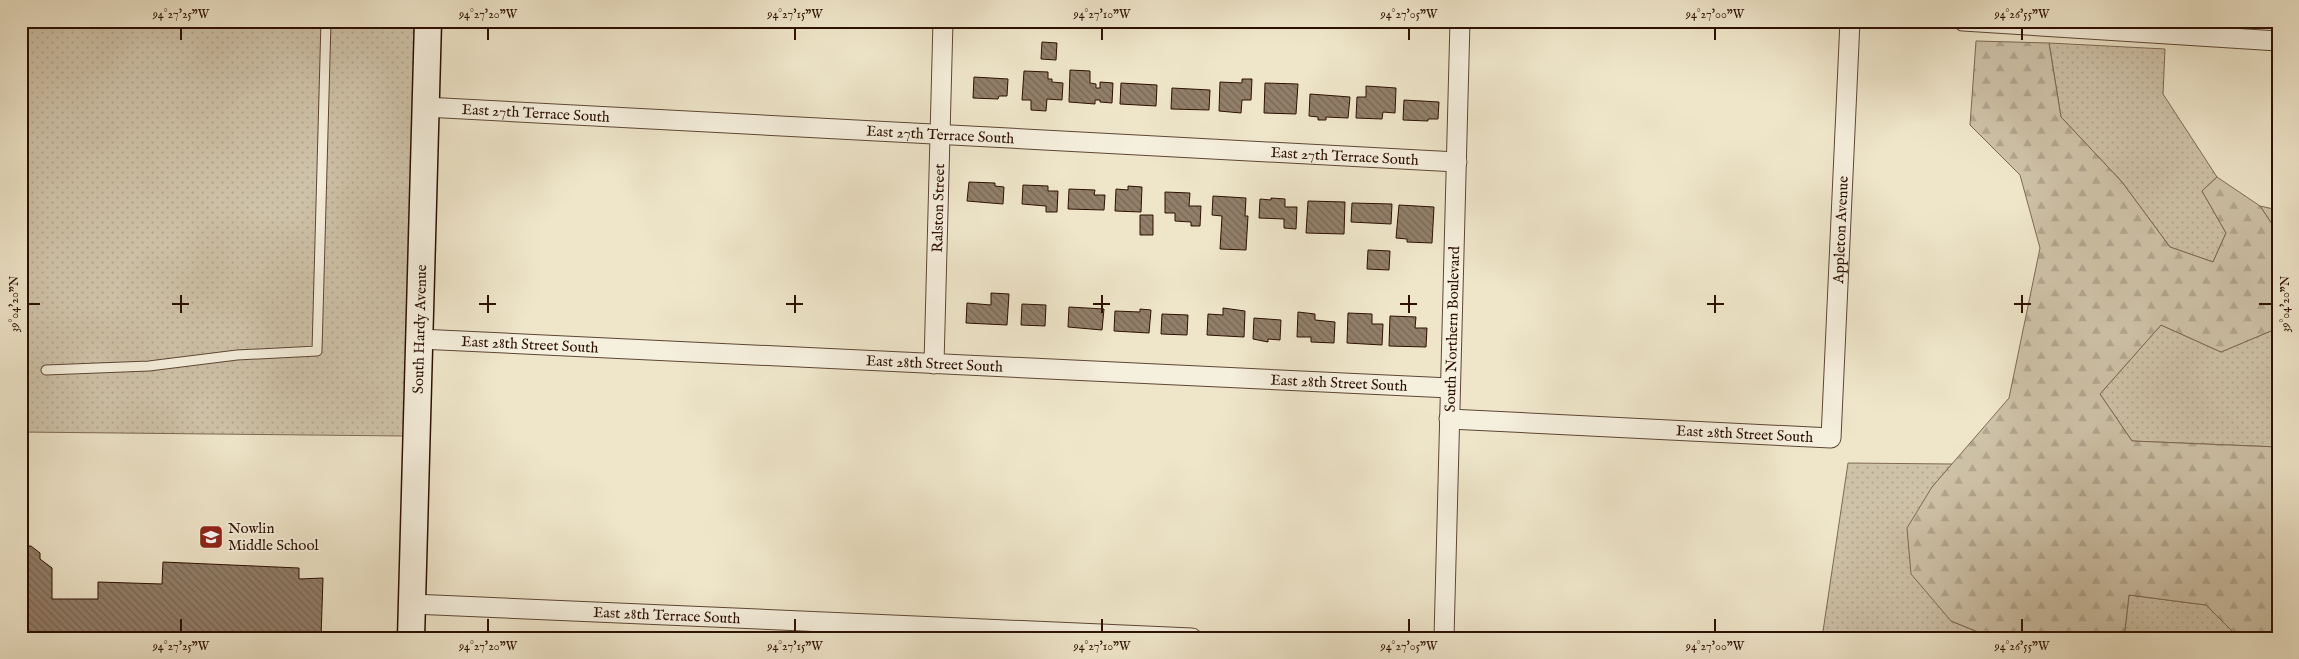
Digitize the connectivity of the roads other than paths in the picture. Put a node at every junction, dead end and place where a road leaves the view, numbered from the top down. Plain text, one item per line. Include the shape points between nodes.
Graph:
1 (326, 21) edge
2 (428, 21) edge
3 (943, 21) edge
4 (1460, 21) edge
5 (1850, 21) edge
6 (1963, 21) edge
7 (2278, 42) edge
8 (425, 107) junction
9 (940, 134) junction
10 (1457, 162) junction
11 (419, 339) junction
12 (934, 364) junction
13 (46, 370) dead end
14 (1450, 388) junction
15 (1449, 418) junction
16 (1831, 438) joint
17 (412, 604) junction
18 (411, 638) edge
19 (1192, 638) edge
20 (1444, 638) edge

1 - 13 lane via 317,351 236,355 149,366
2 - 8 street, South Hardy Avenue
3 - 9 street, Ralston Street
4 - 10 street, South Northern Boulevard
5 - 16 street, Appleton Avenue
6 - 7 street
8 - 9 street, East 27th Terrace South
8 - 11 street, South Hardy Avenue
9 - 10 street, East 27th Terrace South
9 - 12 street, Ralston Street
10 - 14 street, South Northern Boulevard
11 - 12 street, East 28th Street South
11 - 17 street, South Hardy Avenue
12 - 14 street, East 28th Street South
14 - 15 street, South Northern Boulevard
15 - 16 street, East 28th Street South
15 - 20 street, South Northern Boulevard
17 - 18 street, South Hardy Avenue
17 - 19 street, East 28th Terrace South

